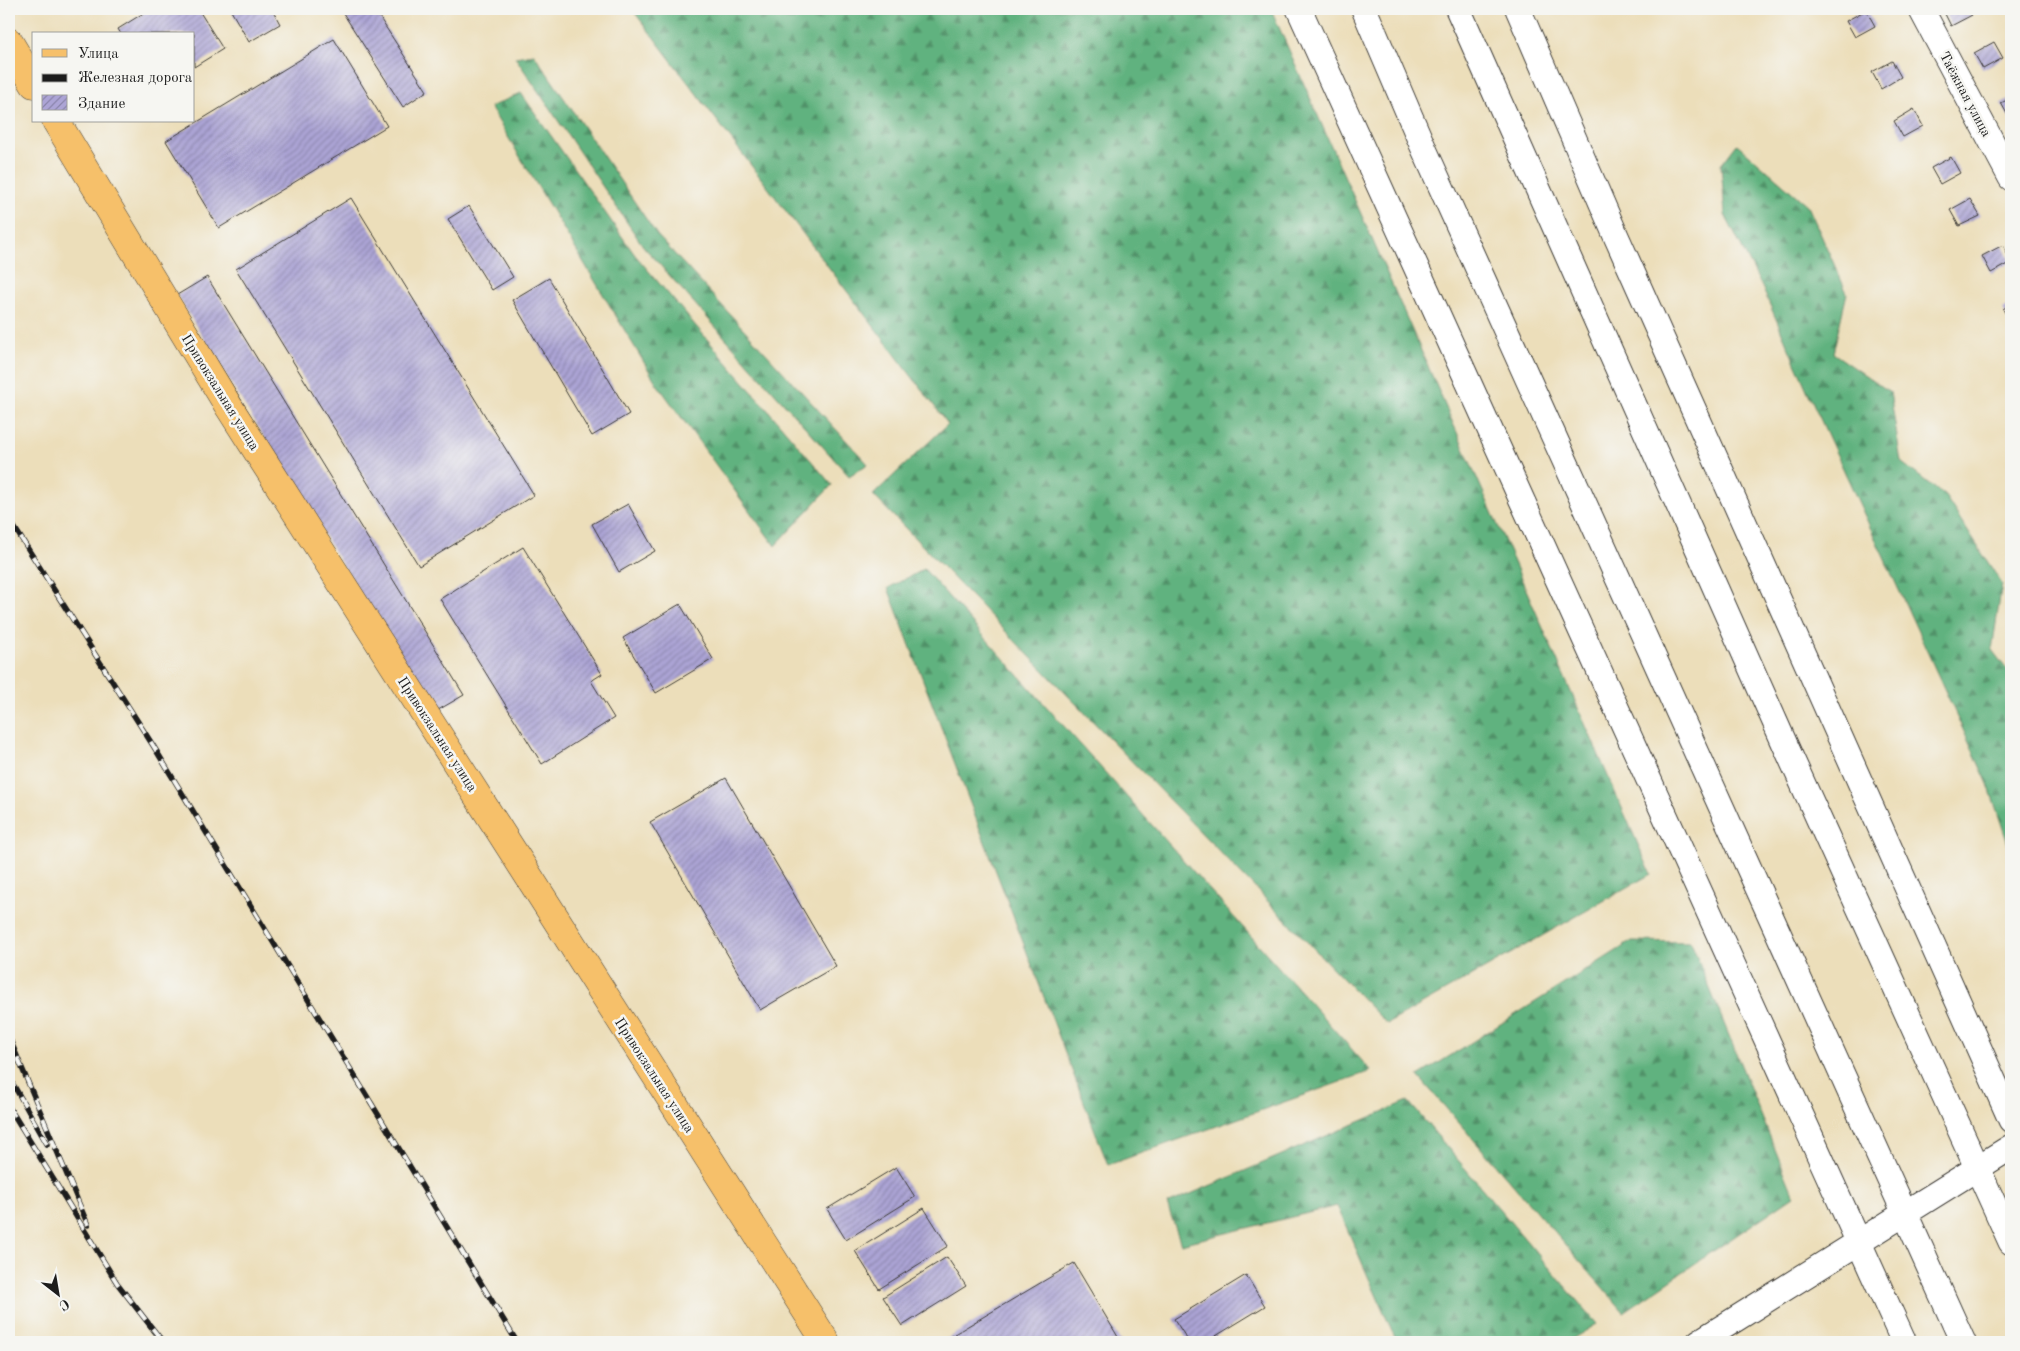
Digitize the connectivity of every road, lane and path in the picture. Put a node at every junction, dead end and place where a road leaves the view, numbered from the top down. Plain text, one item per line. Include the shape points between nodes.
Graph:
1 (1299, 9) edge
2 (1364, 9) edge
3 (1458, 9) edge
4 (1518, 9) edge
5 (1920, 9) edge
6 (9, 42) edge
7 (32, 81) edge
8 (57, 122) edge
9 (2011, 178) edge
10 (2011, 1120) edge
11 (2011, 1147) edge
12 (1978, 1167) junction
13 (1905, 1213) junction
14 (2011, 1242) edge
15 (1858, 1243) junction
16 (826, 1342) edge
17 (1699, 1342) edge
18 (1904, 1342) edge
19 (1963, 1342) edge

1 - 15 street
2 - 13 street via 1428,158
3 - 12 street via 1787,749
4 - 10 street
5 - 9 street, Таёжная улица
6 - 7 main road
8 - 16 main road, Привокзальная улица via 229,407
11 - 12 street
12 - 13 street
12 - 14 street
13 - 15 street
13 - 19 street
15 - 17 street
15 - 18 street

